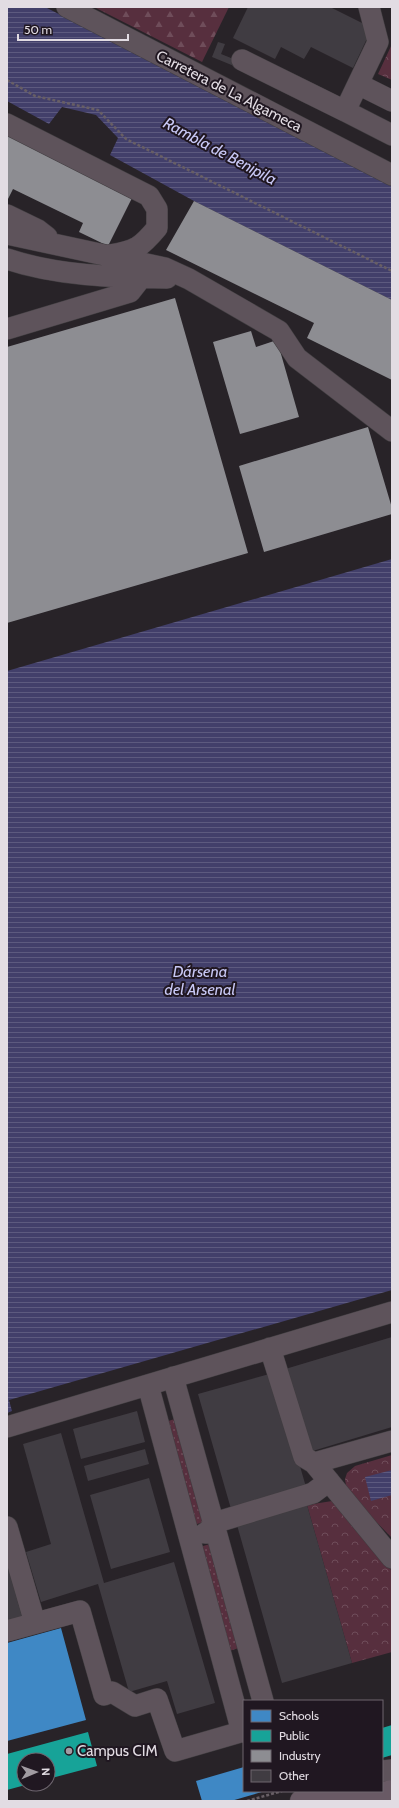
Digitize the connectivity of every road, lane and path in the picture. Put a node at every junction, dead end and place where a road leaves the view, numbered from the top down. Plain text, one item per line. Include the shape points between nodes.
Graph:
1 (67, 7) edge
2 (369, 7) edge
3 (242, 60) dead end
4 (7, 80) edge
5 (358, 84) junction
6 (392, 101) edge
7 (345, 111) junction
8 (7, 124) edge
9 (392, 135) edge
10 (392, 175) edge
11 (7, 215) edge
12 (7, 234) edge
13 (59, 246) junction
14 (7, 259) edge
15 (150, 264) junction
16 (392, 271) edge
17 (7, 329) edge
18 (392, 431) edge
19 (392, 1312) edge
20 (270, 1348) junction
21 (173, 1377) junction
22 (148, 1385) junction
23 (7, 1427) edge
24 (392, 1440) edge
25 (314, 1463) junction
26 (329, 1481) junction
27 (214, 1523) junction
28 (7, 1527) edge
29 (188, 1531) junction
30 (392, 1558) edge
31 (35, 1623) junction
32 (7, 1631) edge
33 (253, 1662) junction
34 (225, 1670) junction
35 (264, 1700) edge
36 (243, 1732) edge
37 (392, 1791) edge
38 (278, 1792) edge
39 (315, 1792) edge
40 (349, 1798) edge
41 (247, 1801) edge
42 (301, 1801) edge

1 - 10 street, Carretera de La Algameca
2 - 5 street via 378,42
3 - 7 street
4 - 16 path via 35,96 98,110 126,139
5 - 6 street
5 - 7 street
7 - 9 street
8 - 15 street via 149,196 161,220
11 - 13 street via 38,230
12 - 13 street
13 - 15 street via 103,256 128,252
14 - 15 street via 28,266 116,276
15 - 17 street via 130,292
15 - 18 street via 189,279 279,332 297,358
19 - 20 street
20 - 21 street
20 - 25 street via 304,1457
21 - 22 street
21 - 27 street
22 - 23 street
22 - 29 street
24 - 25 street
25 - 26 street
26 - 27 street via 313,1493
26 - 30 street
27 - 29 street via 207,1533 196,1535
27 - 33 street
28 - 31 street
29 - 34 street
31 - 32 street
31 - 36 street via 80,1611 104,1695 112,1692 135,1706 157,1699 175,1751
33 - 34 street via 246,1672 236,1676
33 - 35 street
34 - 36 street
37 - 40 main road
38 - 41 path
39 - 42 street
40 - 42 main road

